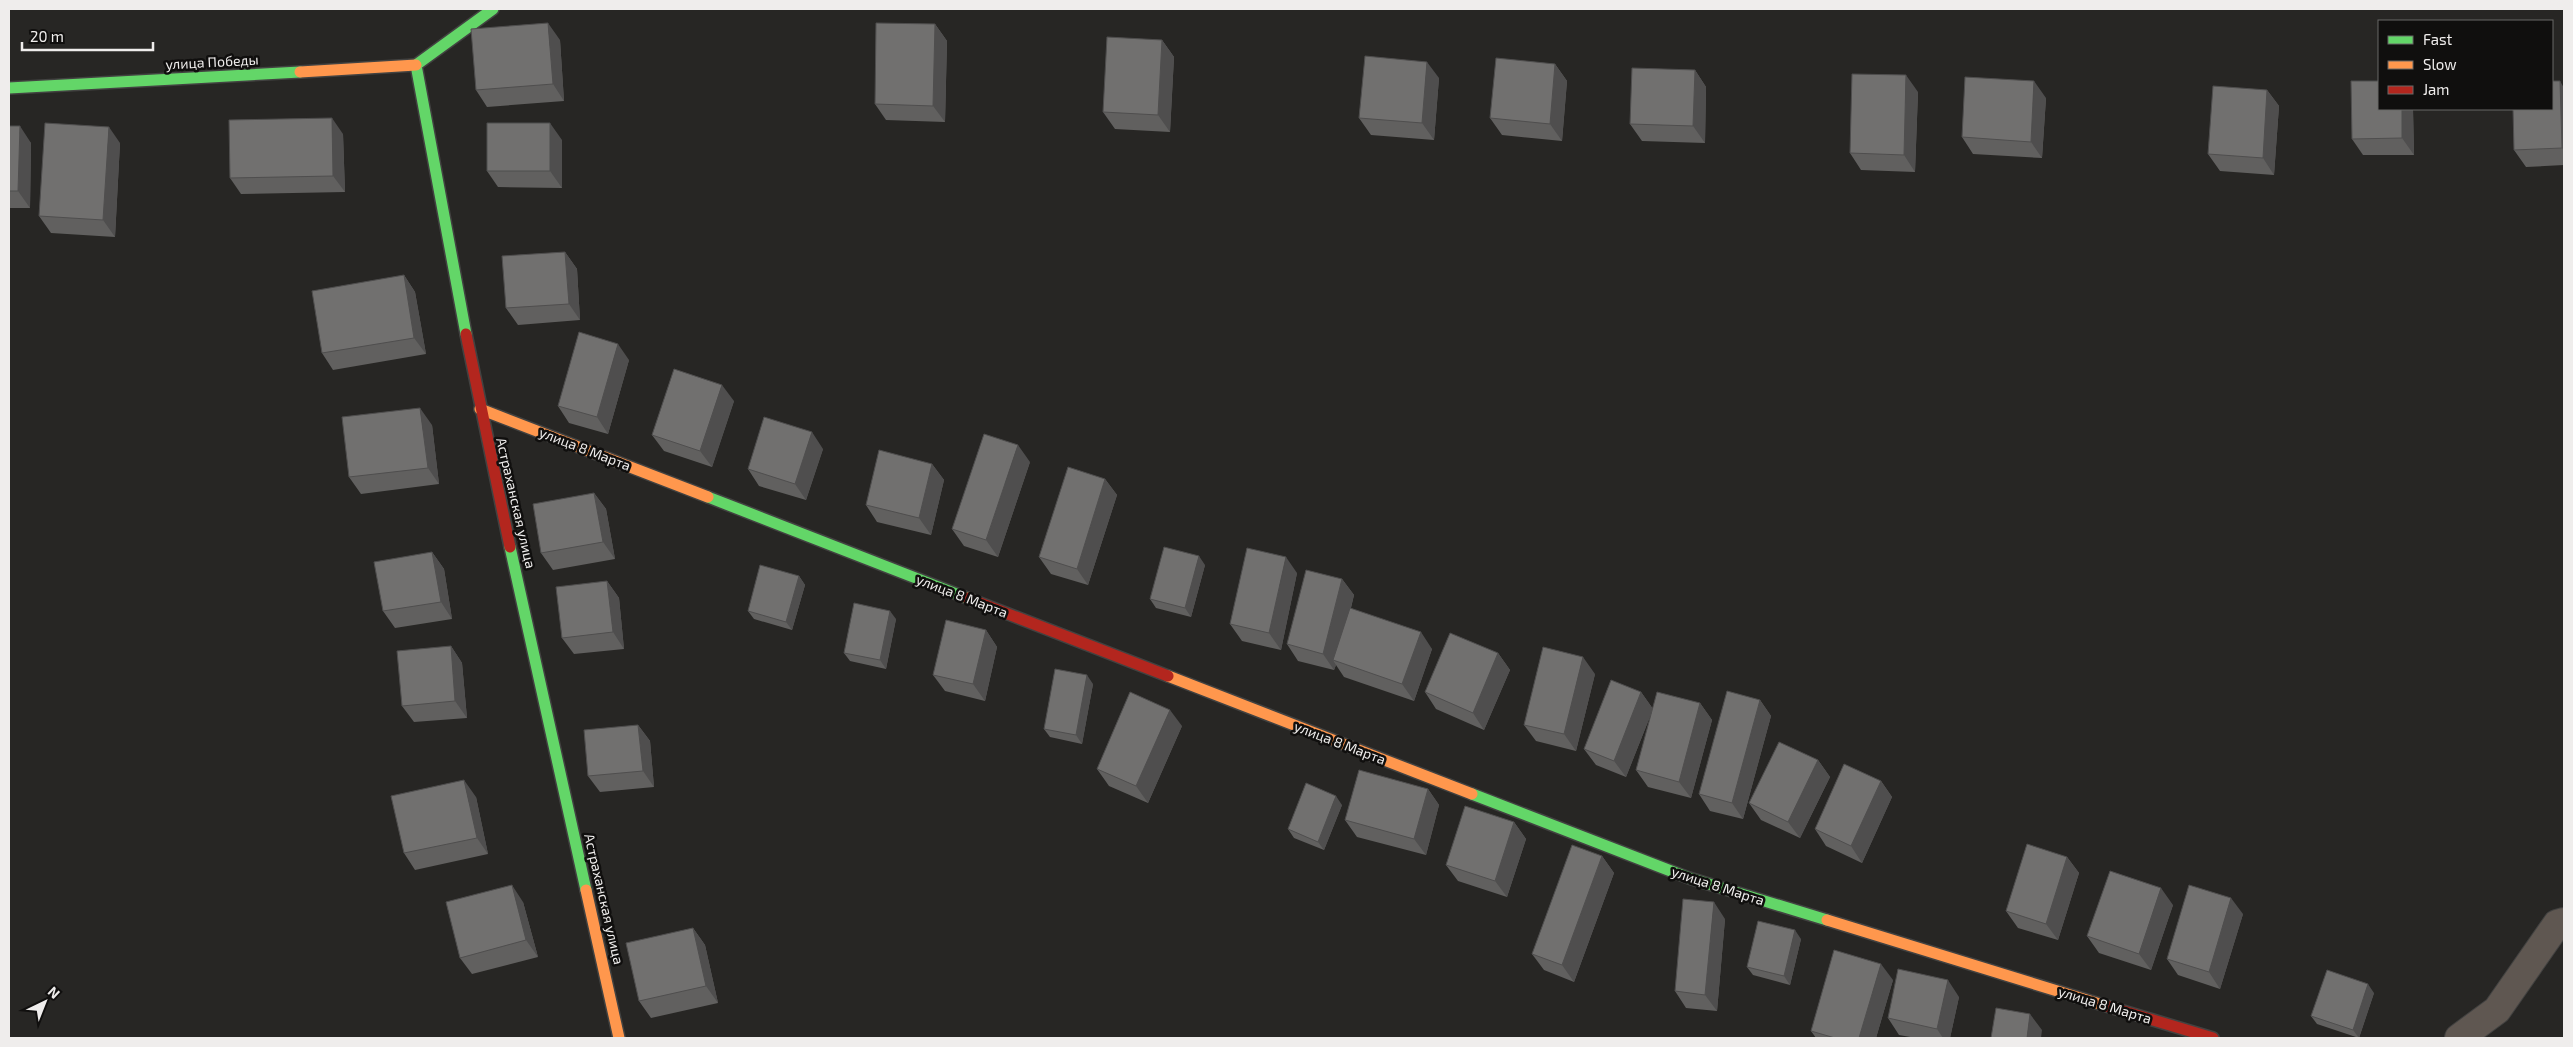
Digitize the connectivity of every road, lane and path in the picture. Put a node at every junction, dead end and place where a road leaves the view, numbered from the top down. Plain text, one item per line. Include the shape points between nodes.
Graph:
1 (492, 9) edge
2 (416, 65) junction
3 (9, 88) edge
4 (480, 409) junction
5 (2564, 922) edge
6 (619, 1038) edge
7 (2213, 1038) edge
8 (2460, 1038) edge

1 - 2 street
2 - 3 street, улица Победы
2 - 4 street, Астраханская улица
4 - 6 street, Астраханская улица
4 - 7 street, улица 8 Марта via 1689,878
5 - 8 street via 2557,924 2498,1010

